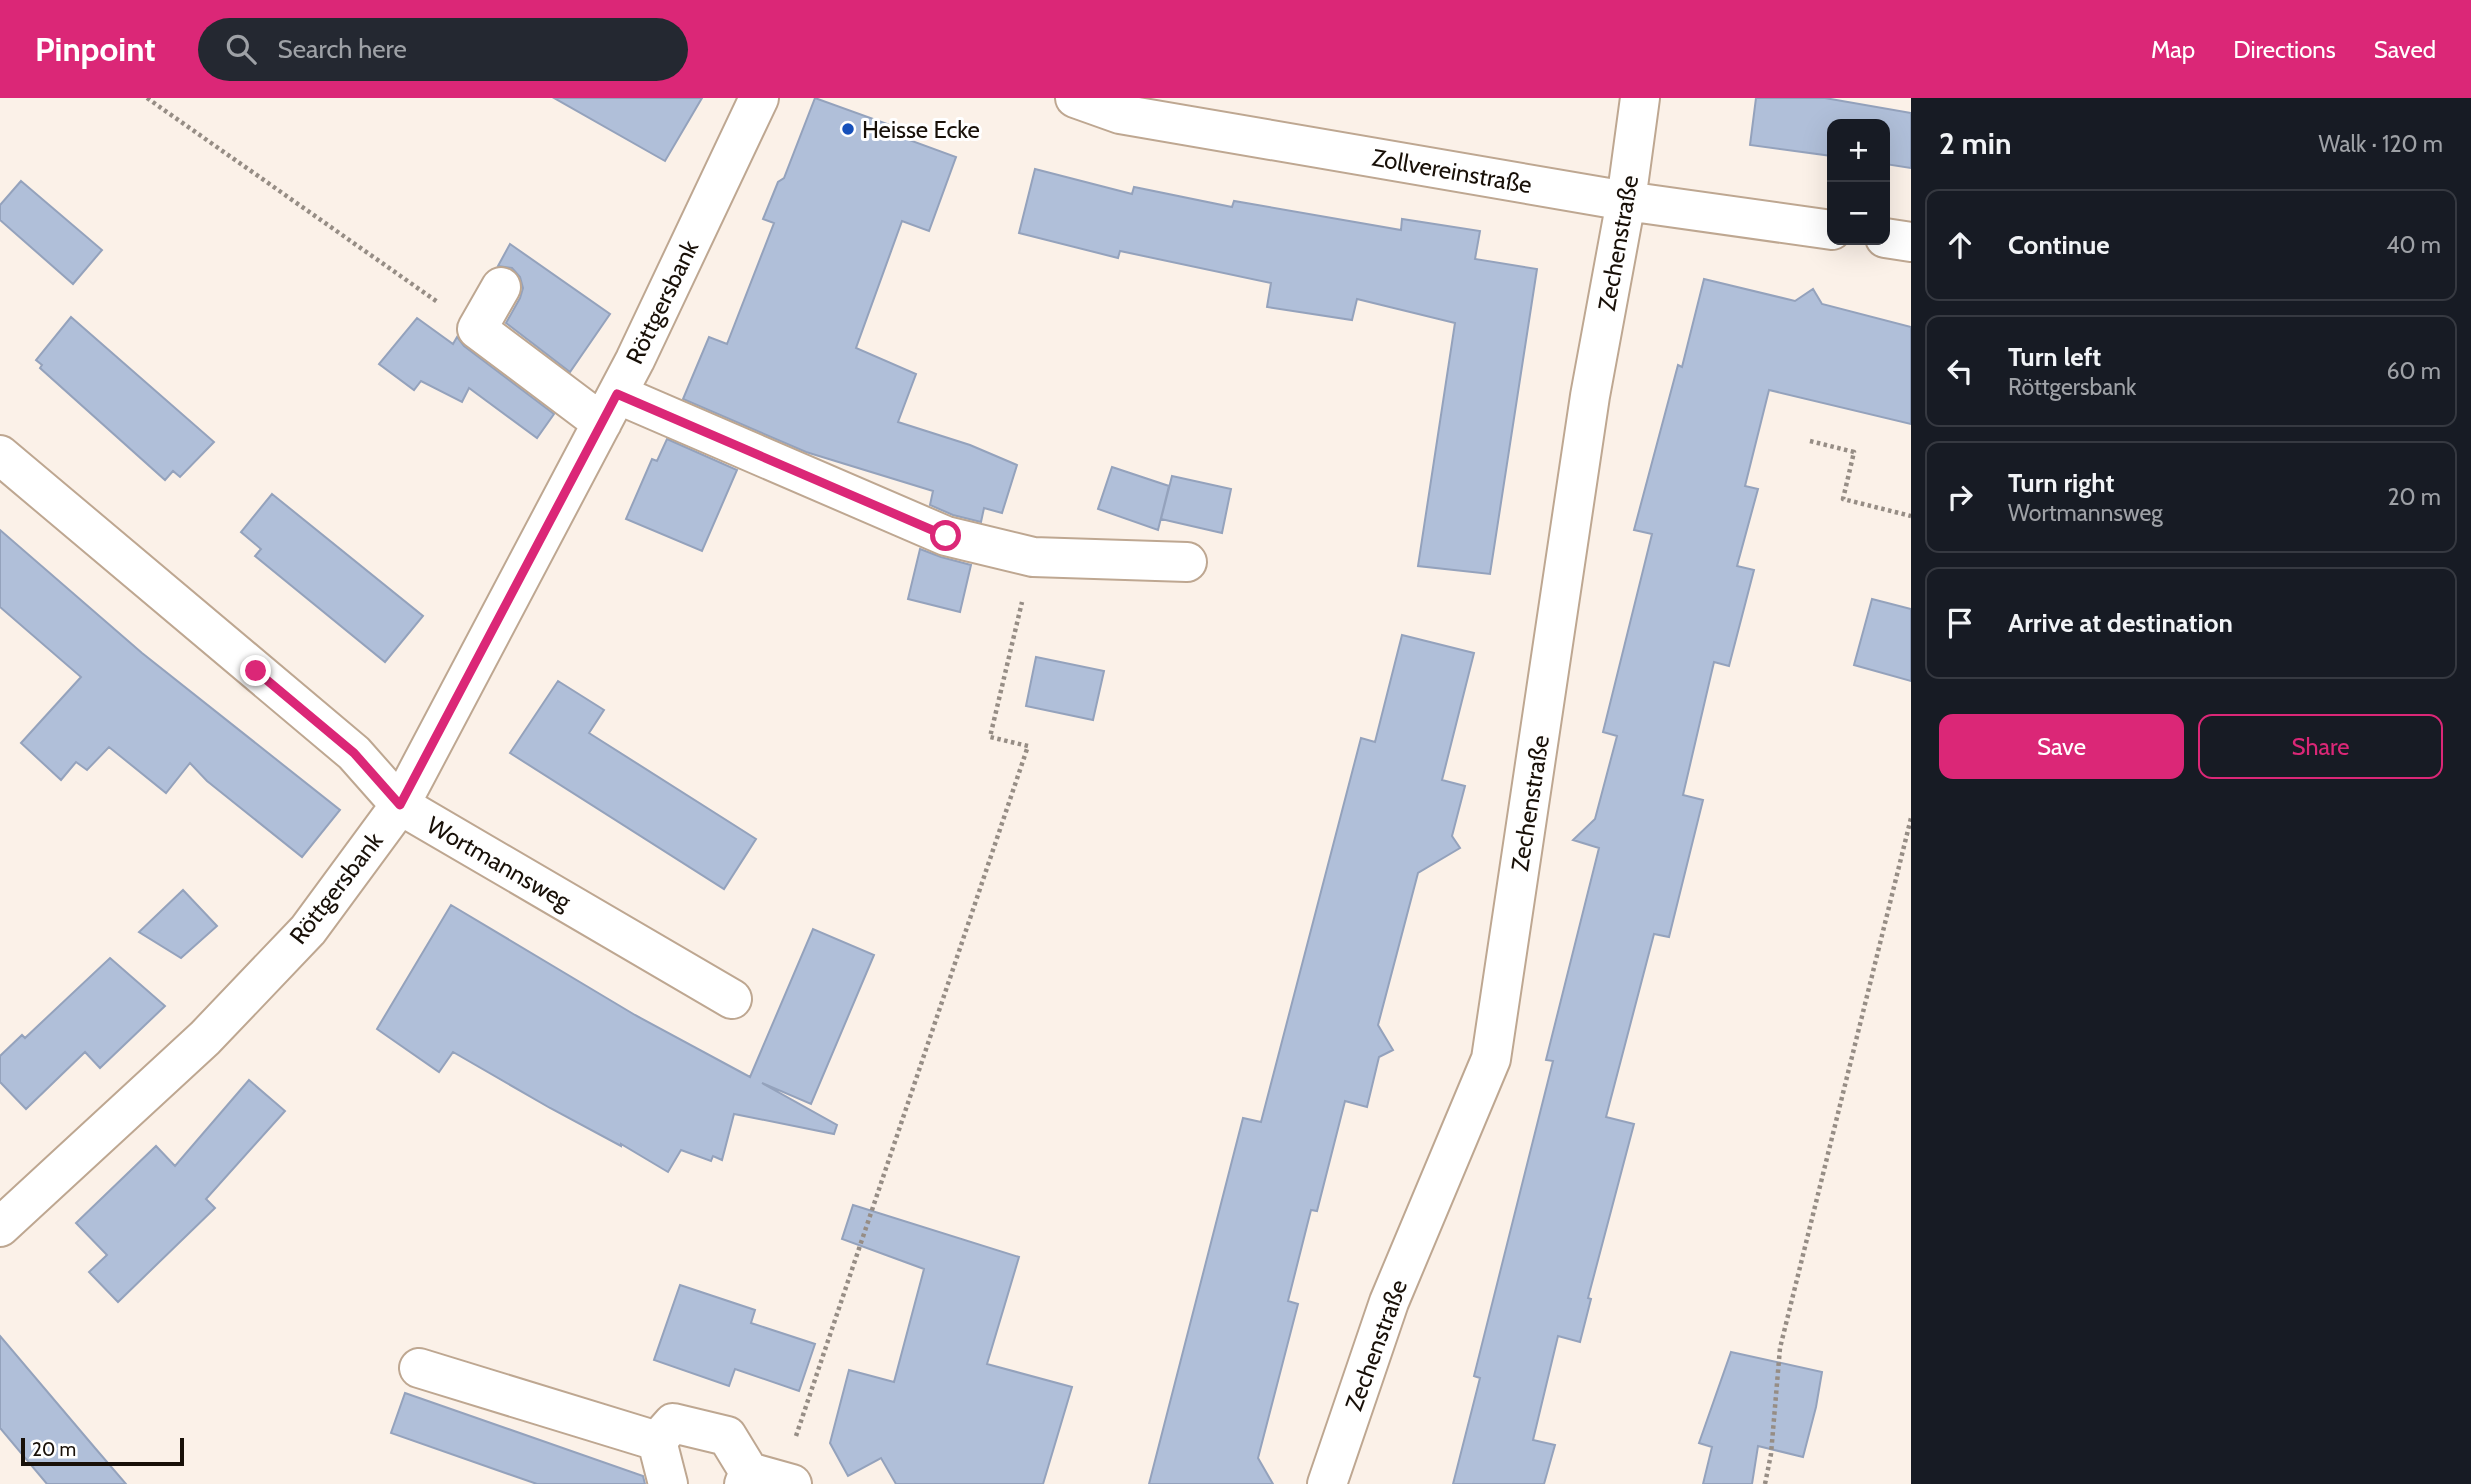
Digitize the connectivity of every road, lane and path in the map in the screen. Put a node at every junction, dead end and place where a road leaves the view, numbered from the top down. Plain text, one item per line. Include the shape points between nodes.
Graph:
1 (147, 98) edge
2 (759, 98) edge
3 (1075, 98) edge
4 (1640, 98) edge
5 (1626, 201) junction
6 (1827, 229) edge
7 (1890, 239) edge
8 (1911, 242) edge
9 (501, 287) dead end
10 (477, 329) junction
11 (609, 409) junction
12 (1810, 441) dead end
13 (0, 454) edge
14 (1911, 516) edge
15 (1033, 556) junction
16 (1187, 562) dead end
17 (400, 805) junction
18 (1911, 818) edge
19 (732, 999) dead end
20 (0, 1227) edge
21 (419, 1368) dead end
22 (657, 1441) junction
23 (747, 1478) edge
24 (668, 1484) edge
25 (792, 1484) edge
26 (1327, 1484) edge
27 (1765, 1484) edge

1 - 10 path
2 - 11 street, Röttgersbank
3 - 5 street, Zollvereinstraße via 1120,114
4 - 5 street, Zechenstraße
5 - 6 street, Zollvereinstraße
5 - 26 street, Zechenstraße via 1590,396 1491,1059 1389,1302
7 - 8 street
9 - 10 street
10 - 11 street
11 - 15 street via 946,536
11 - 17 street, Röttgersbank
12 - 14 path via 1854,453 1843,499
13 - 17 street, Wortmannsweg via 354,753
15 - 16 street
15 - 23 path via 990,737 1028,746 795,1441
17 - 19 street, Wortmannsweg
17 - 20 street, Röttgersbank via 308,930 280,960 205,1038
18 - 27 path via 1780,1348
21 - 22 street
22 - 23 street via 673,1423 727,1436
22 - 24 street
23 - 25 street

